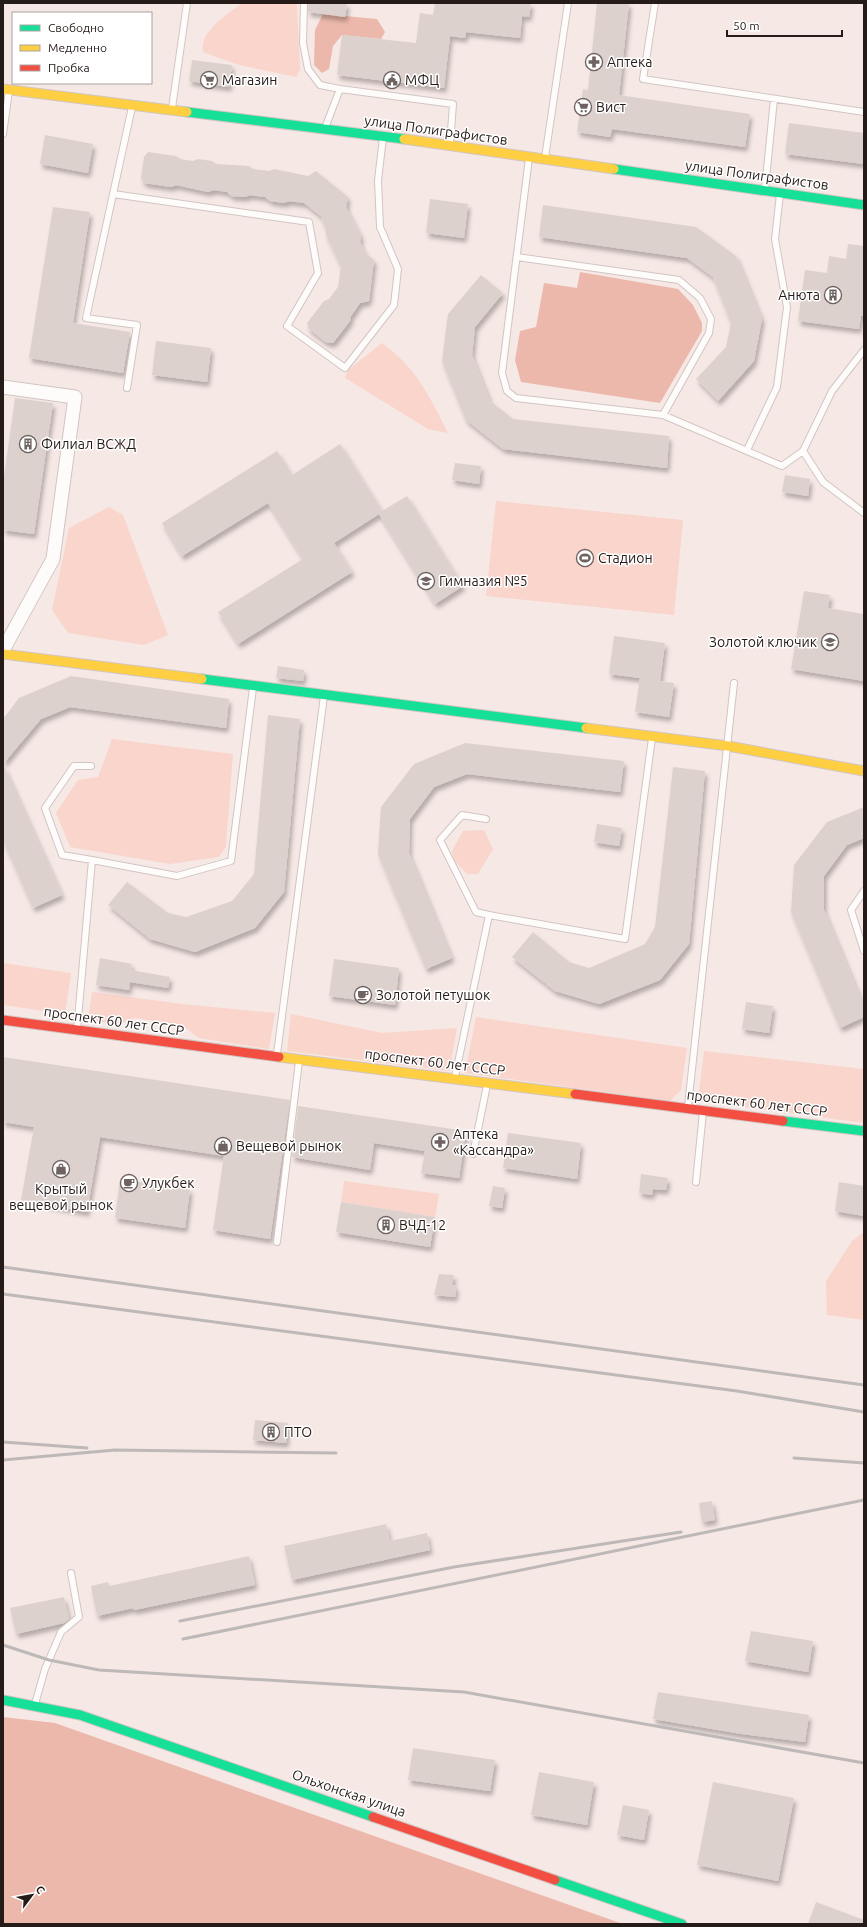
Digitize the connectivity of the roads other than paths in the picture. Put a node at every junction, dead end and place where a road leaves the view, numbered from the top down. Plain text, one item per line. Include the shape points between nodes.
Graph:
1 (187, 3) edge
2 (304, 3) edge
3 (568, 3) edge
4 (655, 3) edge
5 (6, 89) edge
6 (340, 89) junction
7 (774, 99) junction
8 (132, 105) junction
9 (172, 110) junction
10 (864, 112) edge
11 (324, 129) junction
12 (3, 134) edge
13 (383, 136) junction
14 (450, 146) junction
15 (530, 157) junction
16 (545, 159) junction
17 (765, 190) junction
18 (780, 192) junction
19 (113, 194) junction
20 (864, 205) edge
21 (517, 257) junction
22 (864, 350) edge
23 (3, 387) edge
24 (127, 388) dead end
25 (663, 415) junction
26 (747, 450) junction
27 (803, 451) junction
28 (864, 513) edge
29 (3, 650) edge
30 (3, 654) edge
31 (734, 683) dead end
32 (253, 687) junction
33 (324, 695) junction
34 (652, 738) junction
35 (728, 746) junction
36 (91, 766) dead end
37 (864, 771) edge
38 (486, 819) dead end
39 (92, 860) junction
40 (864, 891) edge
41 (489, 915) junction
42 (864, 951) edge
43 (3, 1020) edge
44 (77, 1031) junction
45 (277, 1056) junction
46 (300, 1059) junction
47 (454, 1079) junction
48 (487, 1083) junction
49 (687, 1108) junction
50 (703, 1109) junction
51 (864, 1130) edge
52 (474, 1154) dead end
53 (696, 1182) dead end
54 (277, 1242) dead end
55 (71, 1573) dead end
56 (3, 1700) edge
57 (35, 1705) junction
58 (682, 1924) edge

1 - 9 lane
2 - 6 lane via 303,43 308,69 320,85
3 - 16 lane
4 - 7 lane via 643,79
5 - 8 street, улица Полиграфистов
5 - 12 lane
6 - 11 lane
6 - 14 lane via 453,104
7 - 10 lane
7 - 17 lane
8 - 9 street, улица Полиграфистов
8 - 19 lane
9 - 11 street, улица Полиграфистов
11 - 13 street, улица Полиграфистов
13 - 14 street, улица Полиграфистов
13 - 19 lane via 378,180 380,227 398,269 394,306 345,368 287,326 318,273 309,222
14 - 15 street, улица Полиграфистов
15 - 16 street, улица Полиграфистов
15 - 21 lane
16 - 17 street, улица Полиграфистов
17 - 18 street, улица Полиграфистов
18 - 20 street, улица Полиграфистов
18 - 26 lane via 775,239 787,307 777,387
19 - 24 lane via 86,318 137,325
21 - 25 lane via 502,373 507,391 516,398
21 - 25 lane via 679,280 700,298 711,319 709,333
22 - 27 lane via 832,391
23 - 29 street via 75,397 53,559
25 - 26 lane
26 - 27 lane via 782,466
27 - 28 lane via 824,482
30 - 32 street
31 - 35 lane
32 - 33 street
32 - 39 lane via 231,861 178,876
33 - 34 street
33 - 45 lane
34 - 35 street
34 - 41 lane via 625,939
35 - 37 street
35 - 49 lane
36 - 39 lane via 74,766 45,808 62,855
38 - 41 lane via 462,815 440,840 476,912
39 - 44 lane
40 - 42 lane via 851,910
41 - 47 lane
43 - 44 street, проспект 60 лет СССР
44 - 45 street, проспект 60 лет СССР
45 - 46 street, проспект 60 лет СССР
46 - 47 street, проспект 60 лет СССР
46 - 54 lane
47 - 48 street, проспект 60 лет СССР
48 - 49 street, проспект 60 лет СССР
48 - 52 lane
49 - 50 street, проспект 60 лет СССР
50 - 51 street, проспект 60 лет СССР
50 - 53 lane
55 - 57 lane via 79,1617 61,1632 45,1669
56 - 57 street, Ольхонская улица
57 - 58 street, Ольхонская улица via 80,1715

